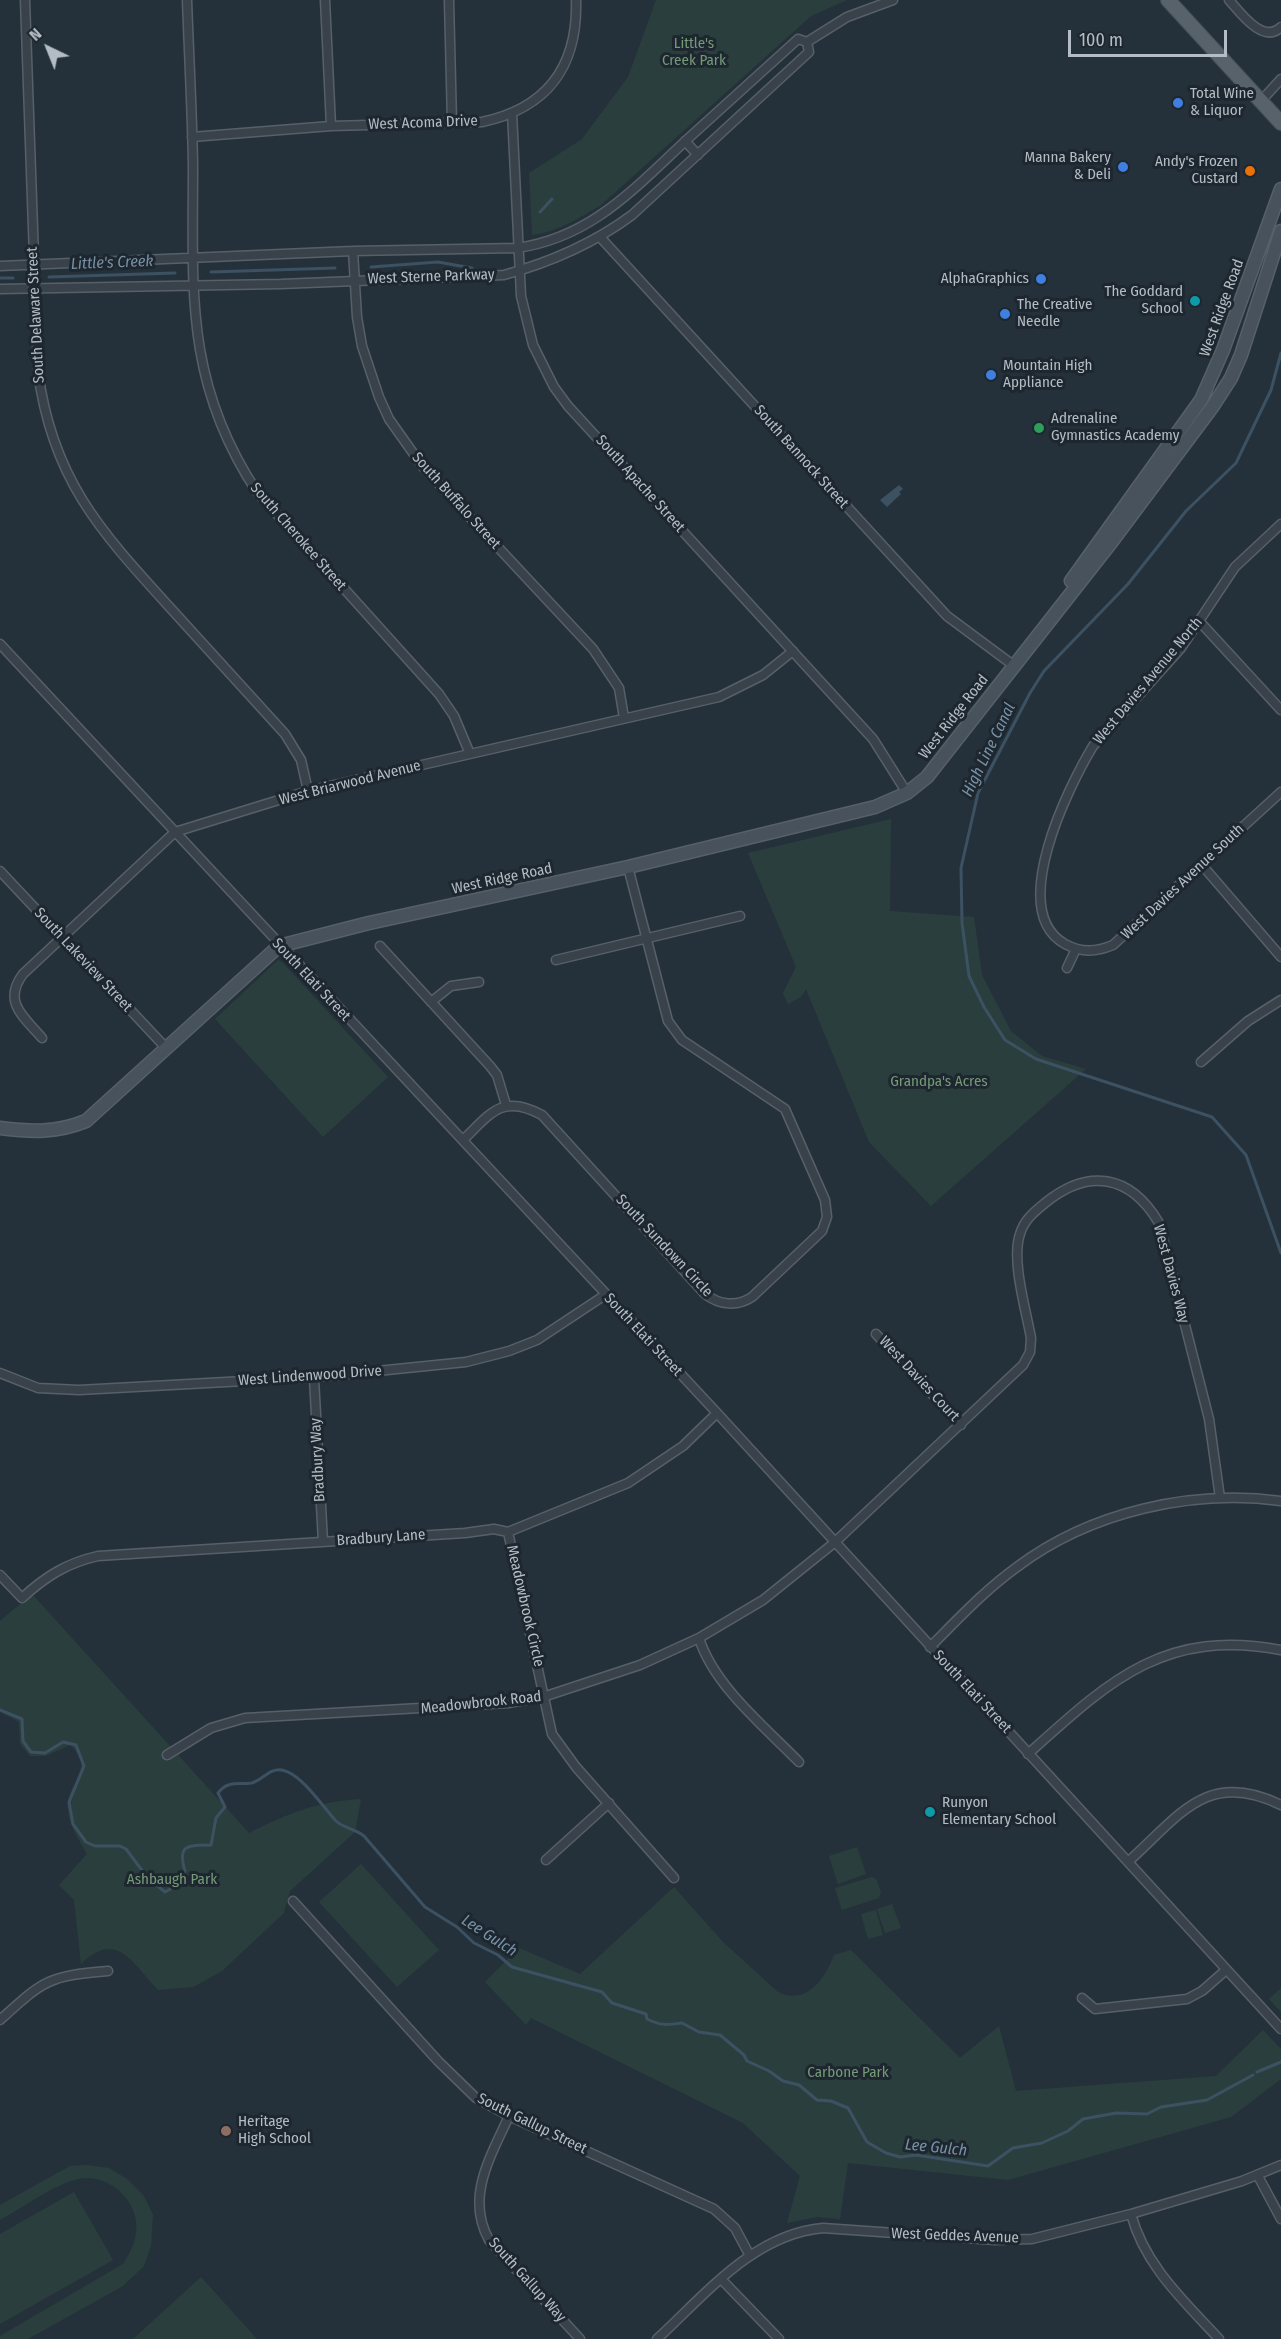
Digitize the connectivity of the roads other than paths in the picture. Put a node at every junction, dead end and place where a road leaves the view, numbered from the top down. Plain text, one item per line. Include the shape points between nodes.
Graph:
1 (25, 0) edge
2 (187, 0) edge
3 (325, 0) edge
4 (449, 0) edge
5 (576, 0) edge
6 (893, 0) edge
7 (1168, 0) edge
8 (1229, 0) edge
9 (1281, 27) edge
10 (807, 42) junction
11 (1281, 78) edge
12 (1261, 101) junction
13 (512, 113) junction
14 (452, 123) junction
15 (1281, 123) edge
16 (331, 126) junction
17 (192, 137) junction
18 (685, 141) junction
19 (698, 155) junction
20 (1281, 189) edge
21 (1281, 231) edge
22 (600, 237) junction
23 (518, 248) junction
24 (353, 251) junction
25 (193, 258) junction
26 (34, 264) junction
27 (0, 266) edge
28 (520, 271) junction
29 (354, 280) junction
30 (194, 286) junction
31 (34, 288) junction
32 (0, 289) edge
33 (1281, 525) edge
34 (1200, 622) junction
35 (0, 644) edge
36 (793, 651) junction
37 (1013, 665) junction
38 (1281, 710) edge
39 (624, 718) junction
40 (470, 754) junction
41 (308, 791) junction
42 (1281, 792) edge
43 (907, 793) junction
44 (175, 832) junction
45 (1202, 865) junction
46 (628, 867) junction
47 (0, 871) edge
48 (740, 916) dead end
49 (647, 937) junction
50 (62, 939) junction
51 (279, 946) junction
52 (380, 946) dead end
53 (1076, 949) junction
54 (1281, 957) edge
55 (556, 960) dead end
56 (1067, 968) dead end
57 (480, 982) dead end
58 (1281, 1000) edge
59 (431, 1002) junction
60 (42, 1038) dead end
61 (167, 1049) junction
62 (1201, 1062) dead end
63 (506, 1105) junction
64 (0, 1128) edge
65 (462, 1140) junction
66 (605, 1295) junction
67 (876, 1334) dead end
68 (0, 1373) edge
69 (314, 1377) junction
70 (717, 1413) junction
71 (961, 1425) junction
72 (1220, 1498) junction
73 (1281, 1501) edge
74 (508, 1532) junction
75 (323, 1542) junction
76 (834, 1543) junction
77 (0, 1575) edge
78 (699, 1638) junction
79 (930, 1647) junction
80 (1281, 1650) edge
81 (546, 1696) junction
82 (1029, 1754) junction
83 (167, 1755) dead end
84 (799, 1762) dead end
85 (609, 1803) junction
86 (1281, 1805) edge
87 (546, 1860) dead end
88 (1129, 1862) junction
89 (674, 1878) dead end
90 (292, 1900) dead end
91 (1226, 1970) junction
92 (108, 1971) dead end
93 (1082, 1998) dead end
94 (0, 2020) edge
95 (1281, 2029) edge
96 (509, 2116) junction
97 (1281, 2165) edge
98 (1258, 2176) junction
99 (1131, 2214) junction
100 (1281, 2219) edge
101 (749, 2254) junction
102 (722, 2280) junction
103 (580, 2339) edge
104 (657, 2339) edge
105 (779, 2339) edge
106 (1219, 2339) edge

1 - 26 street, South Delaware Street
2 - 17 street, South Cherokee Street
3 - 16 street
4 - 14 street
5 - 13 street, West Acoma Drive via 575,33 566,64 552,86
6 - 10 street, West Sterne Parkway via 847,17
7 - 12 main road
8 - 9 street via 1266,33
10 - 18 street, West Sterne Parkway via 798,39
10 - 19 street, West Sterne Parkway via 809,52
11 - 12 street
12 - 15 main road
13 - 14 street, West Acoma Drive via 482,122
13 - 23 street, South Apache Street
14 - 16 street, West Acoma Drive
16 - 17 street, West Acoma Drive
17 - 25 street, South Cherokee Street
18 - 19 street
18 - 23 street, West Sterne Parkway via 602,216 566,236
19 - 22 street, West Sterne Parkway via 632,215
20 - 37 street, West Ridge Road via 1223,350 1200,400
21 - 37 street, West Ridge Road via 1231,378 1120,531
22 - 28 street, West Sterne Parkway
22 - 37 street, South Bannock Street via 946,616
23 - 24 street, West Sterne Parkway
23 - 28 street, South Apache Street
24 - 25 street, West Sterne Parkway
24 - 29 street, South Buffalo Street
25 - 26 street, West Sterne Parkway
25 - 30 street, South Cherokee Street
26 - 27 street, West Sterne Parkway
26 - 31 street, South Delaware Street
28 - 29 street, West Sterne Parkway via 504,275
28 - 36 street, South Apache Street via 525,319 554,387
29 - 30 street, West Sterne Parkway
29 - 39 street, South Buffalo Street via 362,346 389,419 423,467 592,649 619,688
30 - 31 street, West Sterne Parkway
30 - 40 street, South Cherokee Street via 206,386 224,437 239,465 270,509 439,694 454,716
31 - 32 street, West Sterne Parkway
31 - 41 street, South Delaware Street via 41,392 56,448 73,487 110,542 285,734 300,760
33 - 34 street, West Davies Avenue North via 1235,567
34 - 38 street
34 - 53 street, West Davies Avenue North via 1093,746 1059,811 1044,866 1042,906 1052,934
35 - 44 street, South Elati Street
36 - 39 street, West Briarwood Avenue via 763,675 726,694
36 - 43 street, South Apache Street via 873,739
37 - 43 street, West Ridge Road via 927,777
39 - 40 street, West Briarwood Avenue
40 - 41 street, West Briarwood Avenue
41 - 44 street, West Briarwood Avenue
42 - 45 street, West Davies Avenue South
43 - 46 street, West Ridge Road via 875,807
44 - 50 street, West Briarwood Avenue
44 - 51 street, South Elati Street
45 - 53 street, West Davies Avenue South via 1122,939 1100,951
45 - 54 street
46 - 49 street, South Sundown Circle
46 - 51 street, West Ridge Road
47 - 50 street, South Lakeview Street
48 - 49 street
49 - 55 street
49 - 63 street, South Sundown Circle via 672,1029 682,1040 776,1100 791,1118 827,1210 825,1225 817,1238 748,1300 718,1302 705,1294 542,1115
50 - 60 street, West Briarwood Avenue via 14,985 16,1007
50 - 61 street, South Lakeview Street
51 - 61 street, West Ridge Road
51 - 65 street, South Elati Street
52 - 59 street
53 - 56 street
57 - 59 street via 451,987
58 - 62 street via 1248,1020
59 - 63 street via 497,1075
61 - 64 street, West Ridge Road via 86,1121 65,1130
63 - 65 street via 491,1113
65 - 66 street, South Elati Street
66 - 69 street, West Lindenwood Drive via 547,1334 496,1355 459,1363
66 - 70 street, South Elati Street
67 - 71 street, West Davies Court
68 - 69 street, West Lindenwood Drive via 29,1386 60,1390
69 - 75 street, Bradbury Way
70 - 74 street, Bradbury Lane via 683,1446 628,1483
70 - 76 street, South Elati Street
71 - 72 street, West Davies Way via 1018,1371 1030,1352 1017,1256 1023,1226 1035,1210 1066,1187 1088,1181 1110,1182 1144,1201 1159,1223 1209,1419
71 - 76 street, West Davies Way
72 - 73 street
72 - 79 street via 1161,1504 1057,1542 993,1585
74 - 75 street, Bradbury Lane via 494,1529
74 - 81 street, Meadowbrook Circle
75 - 77 street, Bradbury Lane via 98,1556 66,1565 22,1598
76 - 78 street, Meadowbrook Road via 763,1600
76 - 79 street, South Elati Street
78 - 81 street, Meadowbrook Road via 640,1665
78 - 84 street via 723,1682
79 - 82 street, South Elati Street
80 - 82 street via 1249,1646 1202,1648 1138,1667 1095,1694
81 - 83 street, Meadowbrook Road via 508,1703 245,1718 211,1728
81 - 85 street, Meadowbrook Circle via 552,1734
82 - 88 street, South Elati Street
85 - 87 street
85 - 89 street, Meadowbrook Circle
86 - 88 street via 1238,1790 1208,1796 1189,1806
88 - 91 street, South Elati Street
90 - 96 street, South Gallup Street via 460,2083 476,2098
91 - 93 street via 1195,1996 1178,2001 1095,2009
91 - 95 street, South Elati Street
92 - 94 street via 48,1980
96 - 101 street, South Gallup Street via 714,2209 735,2228
96 - 103 street, South Gallup Way via 482,2176 478,2194 480,2220 489,2240
97 - 98 street, West Geddes Avenue
98 - 99 street, West Geddes Avenue
98 - 100 street
99 - 101 street, West Geddes Avenue via 1018,2240 823,2228 800,2230
99 - 106 street via 1153,2266
101 - 102 street, West Geddes Avenue
102 - 104 street, West Geddes Avenue
102 - 105 street

